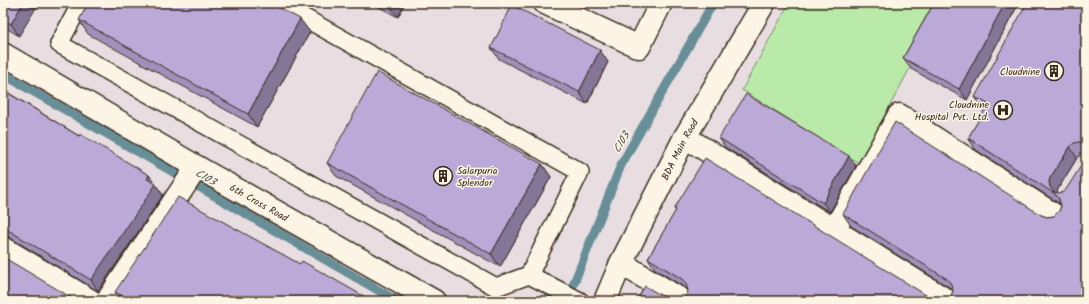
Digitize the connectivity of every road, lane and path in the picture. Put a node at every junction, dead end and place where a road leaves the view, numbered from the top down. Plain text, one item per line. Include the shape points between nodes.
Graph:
1 (81, 3) edge
2 (278, 3) edge
3 (545, 3) edge
4 (661, 3) edge
5 (764, 3) edge
6 (3, 54) edge
7 (685, 137) junction
8 (197, 167) junction
9 (1056, 216) edge
10 (834, 230) junction
11 (3, 248) edge
12 (621, 263) junction
13 (529, 275) junction
14 (91, 301) edge
15 (107, 301) edge
16 (434, 301) edge
17 (580, 301) edge
18 (606, 301) edge
19 (683, 301) edge
20 (948, 301) edge

1 - 13 lane via 59,44 496,287
2 - 13 lane via 580,172
3 - 4 street via 639,47
5 - 7 street, BDA Main Road
6 - 8 street, 6th Cross Road
7 - 10 street
7 - 12 street, BDA Main Road
8 - 15 street
8 - 16 street, 6th Cross Road
9 - 10 street via 899,115
10 - 20 street
11 - 14 street
12 - 18 street, BDA Main Road
12 - 19 street
13 - 17 lane

